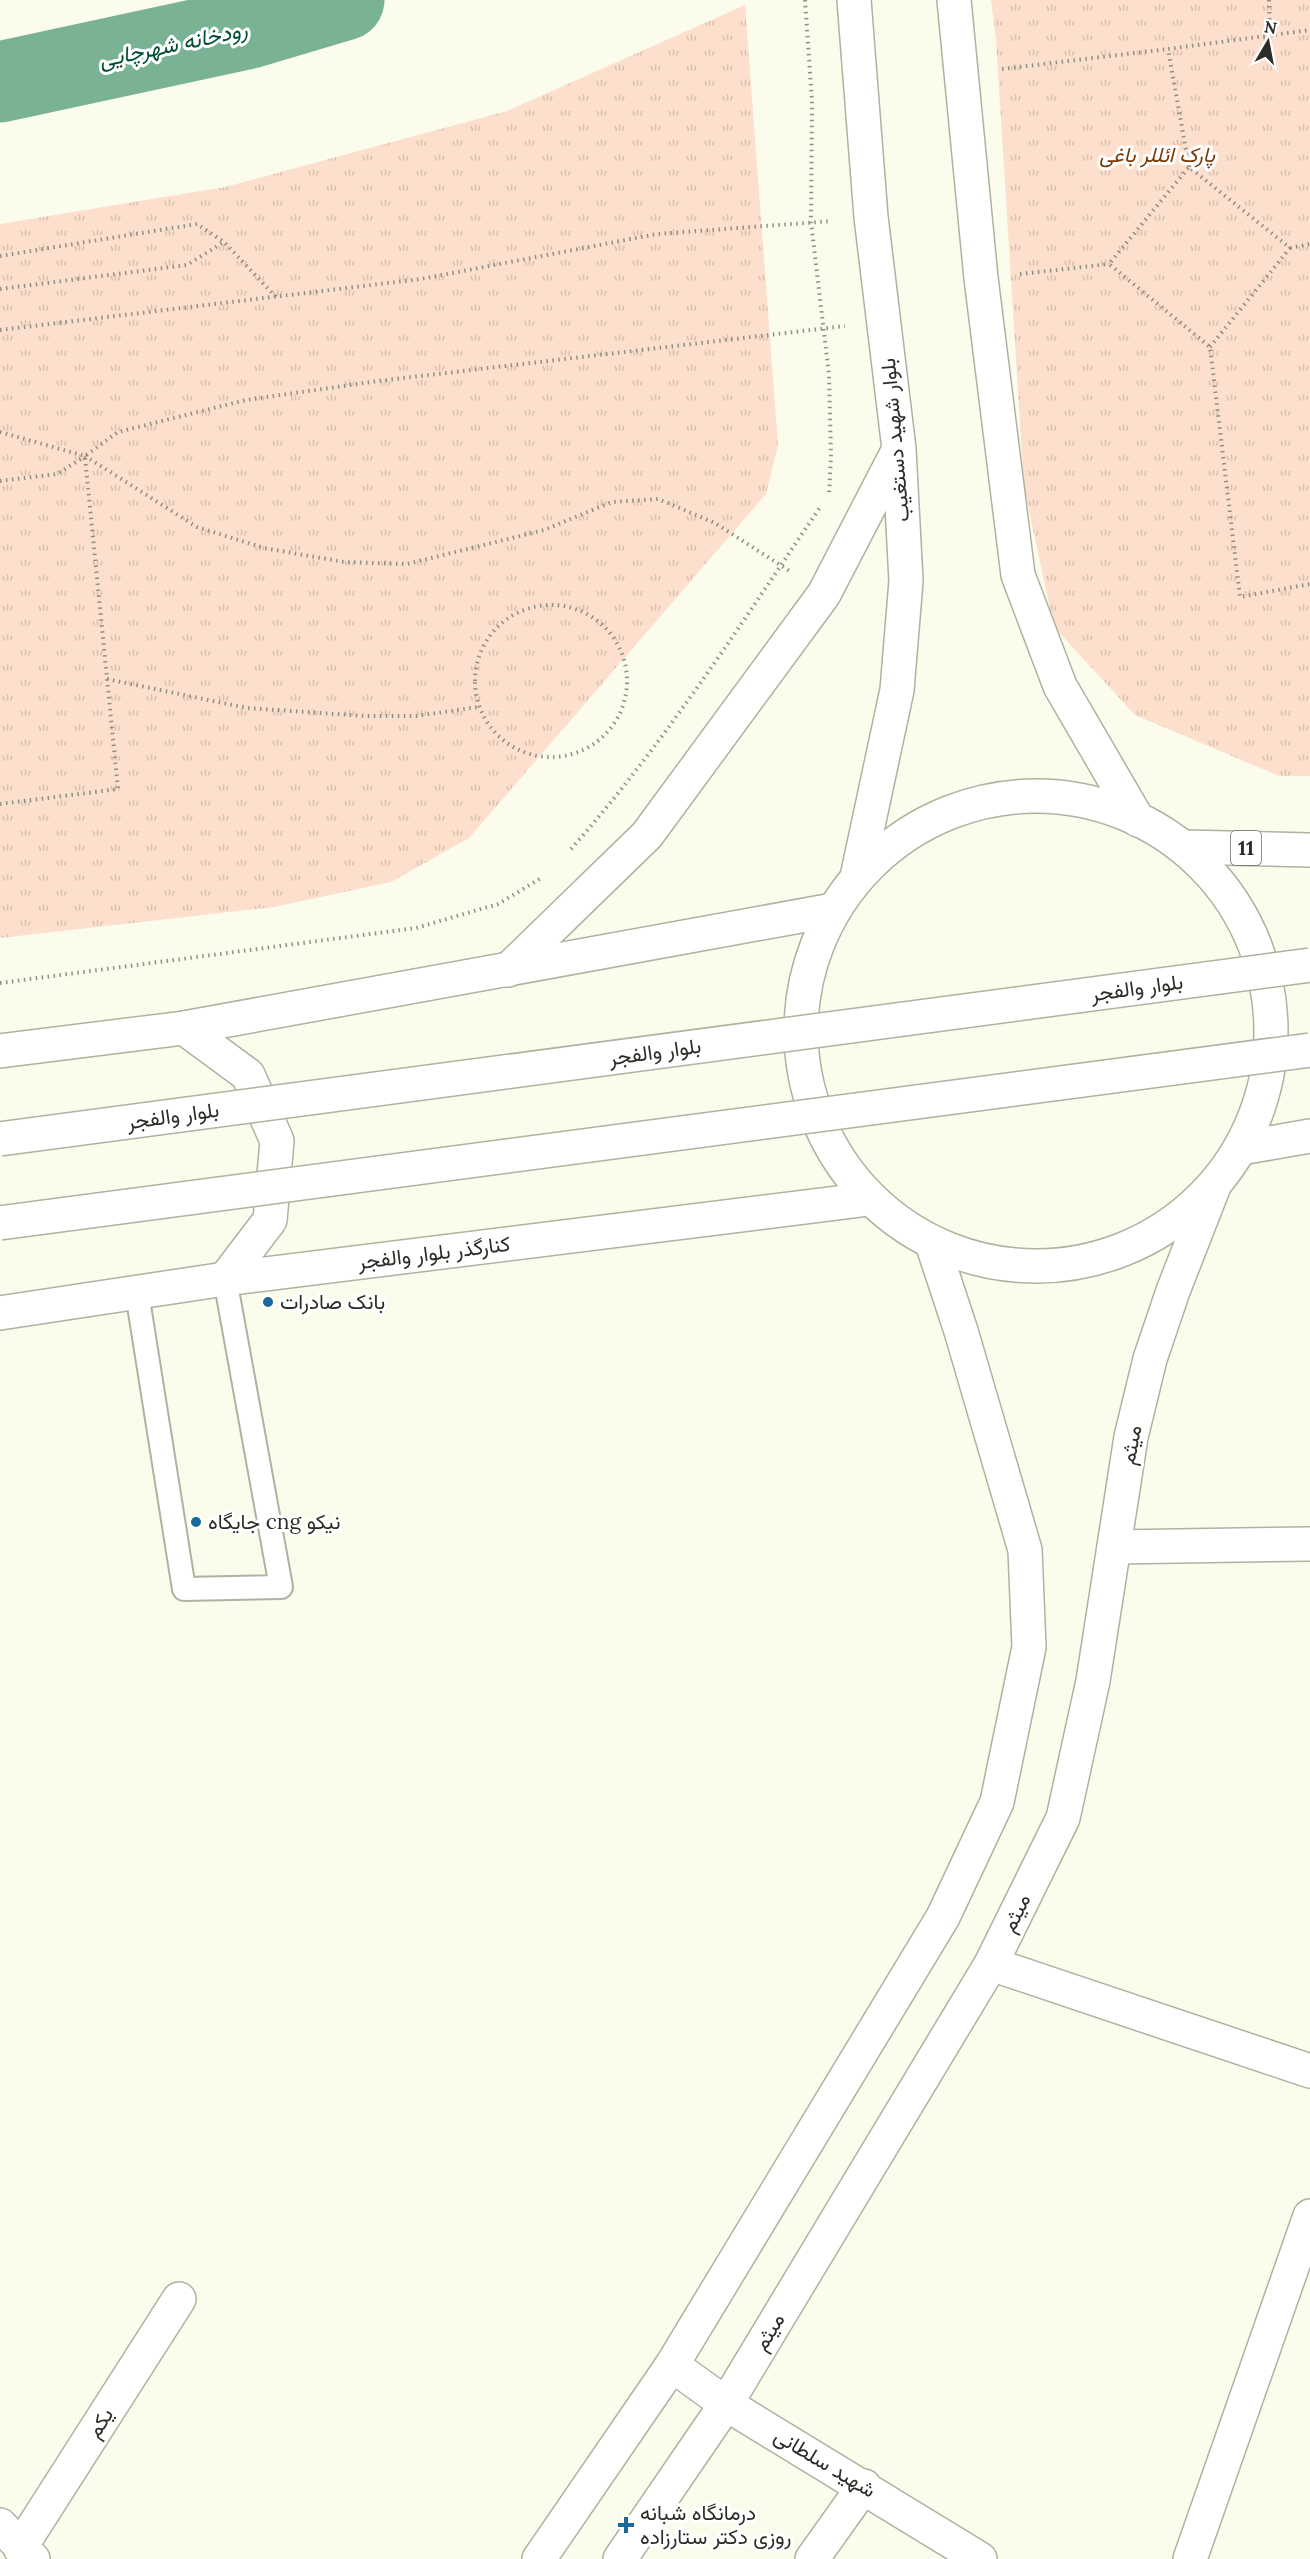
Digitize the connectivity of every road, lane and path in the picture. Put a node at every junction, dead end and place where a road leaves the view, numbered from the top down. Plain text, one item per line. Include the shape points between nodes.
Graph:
1 (805, 0) edge
2 (854, 0) edge
3 (954, 0) edge
4 (1269, 0) edge
5 (1310, 30) edge
6 (1270, 35) junction
7 (1168, 49) junction
8 (960, 59) junction
9 (1188, 166) junction
10 (871, 217) junction
11 (811, 222) junction
12 (224, 242) junction
13 (1310, 244) edge
14 (1290, 248) junction
15 (0, 256) edge
16 (1109, 264) junction
17 (981, 278) junction
18 (0, 288) edge
19 (276, 297) junction
20 (885, 322) junction
21 (822, 329) junction
22 (0, 330) edge
23 (1210, 347) junction
24 (0, 432) edge
25 (899, 449) junction
26 (85, 456) junction
27 (0, 481) edge
28 (781, 565) junction
29 (1310, 584) edge
30 (824, 594) junction
31 (107, 679) junction
32 (478, 707) junction
33 (0, 804) edge
34 (1138, 820) junction
35 (1183, 847) junction
36 (1310, 849) edge
37 (565, 856) dead end
38 (549, 873) dead end
39 (857, 877) junction
40 (833, 909) junction
41 (1310, 965) edge
42 (508, 970) junction
43 (0, 983) edge
44 (184, 1028) junction
45 (1310, 1050) edge
46 (0, 1051) edge
47 (1310, 1136) edge
48 (0, 1139) edge
49 (1241, 1148) junction
50 (1214, 1186) junction
51 (869, 1199) junction
52 (0, 1223) edge
53 (932, 1243) junction
54 (225, 1279) junction
55 (137, 1293) junction
56 (0, 1313) edge
57 (1310, 1544) edge
58 (1114, 1547) junction
59 (991, 1964) junction
60 (1310, 2071) edge
61 (1310, 2216) edge
62 (179, 2299) dead end
63 (672, 2365) junction
64 (726, 2404) junction
65 (864, 2486) junction
66 (18, 2544) edge
67 (539, 2559) edge
68 (620, 2559) edge
69 (812, 2559) edge
70 (980, 2559) edge
71 (1190, 2559) edge

1 - 11 path via 812,101
2 - 10 main road, بلوار شهید دستغیب
3 - 8 main road
4 - 6 path
5 - 6 path
6 - 7 path
7 - 8 path
7 - 9 path
8 - 17 main road
9 - 14 path
9 - 16 path
10 - 11 path
10 - 20 main road, بلوار شهید دستغیب
11 - 19 path via 657,234 421,279
11 - 21 path
12 - 15 path via 197,224
12 - 18 path via 188,265
12 - 19 path
13 - 14 path
14 - 23 path
16 - 17 path
16 - 23 path
17 - 34 main road via 1018,575 1060,686
19 - 22 path
20 - 21 path
20 - 25 main road, بلوار شهید دستغیب
21 - 26 path via 246,400 118,432
21 - 28 path via 829,375 829,495
23 - 29 path via 1240,597
24 - 26 path
25 - 30 main road
25 - 39 main road, بلوار شهید دستغیب via 906,581 897,690
26 - 27 path via 57,474
26 - 28 path via 197,527 264,548 344,562 407,564 544,530 612,502 658,499 715,523
26 - 31 path
28 - 30 path
28 - 37 path via 698,685
30 - 42 main road via 647,835
31 - 32 path via 270,710 416,716
31 - 33 path via 118,789
32 - 32 path via 490,729 509,746 532,756 556,758 580,752 602,740 618,721 627,698 628,673 621,649 607,628 585,612 560,605 534,606 509,616 490,633 478,657 474,683
34 - 35 main road
34 - 39 main road via 1080,800 1018,796 958,808 903,836
35 - 36 main road, 11
35 - 49 main road via 1220,885 1245,924 1263,967 1271,1013 1270,1060 1260,1105
38 - 43 path via 498,904 416,928
39 - 40 main road
40 - 42 main road
40 - 51 main road via 814,946 800,1013 804,1081 828,1145
41 - 48 main road, بلوار والفجر, bridge
42 - 44 main road
44 - 46 main road
44 - 54 main road via 248,1075 277,1141 270,1220
45 - 52 main road, bridge
47 - 49 main road
49 - 50 main road
50 - 53 main road via 1168,1227 1112,1254 1052,1267 991,1263
50 - 58 main road, میثم via 1150,1359 1131,1437
51 - 53 main road
51 - 54 main road, کنارگذر بلوار والفجر
53 - 63 main road via 1025,1550 1029,1647 997,1802 943,1917
54 - 55 main road, کنارگذر بلوار والفجر
54 - 55 lane via 281,1587 184,1589
55 - 56 main road, کنارگذر بلوار والفجر
57 - 58 main road
58 - 59 main road, میثم via 1093,1681 1063,1818
59 - 60 main road
59 - 64 main road, میثم
61 - 71 main road
62 - 66 main road, یکم
63 - 64 main road, شهید سلطانی
63 - 67 main road
64 - 65 main road, شهید سلطانی
64 - 68 main road, میثم
65 - 69 main road
65 - 70 main road, شهید سلطانی

